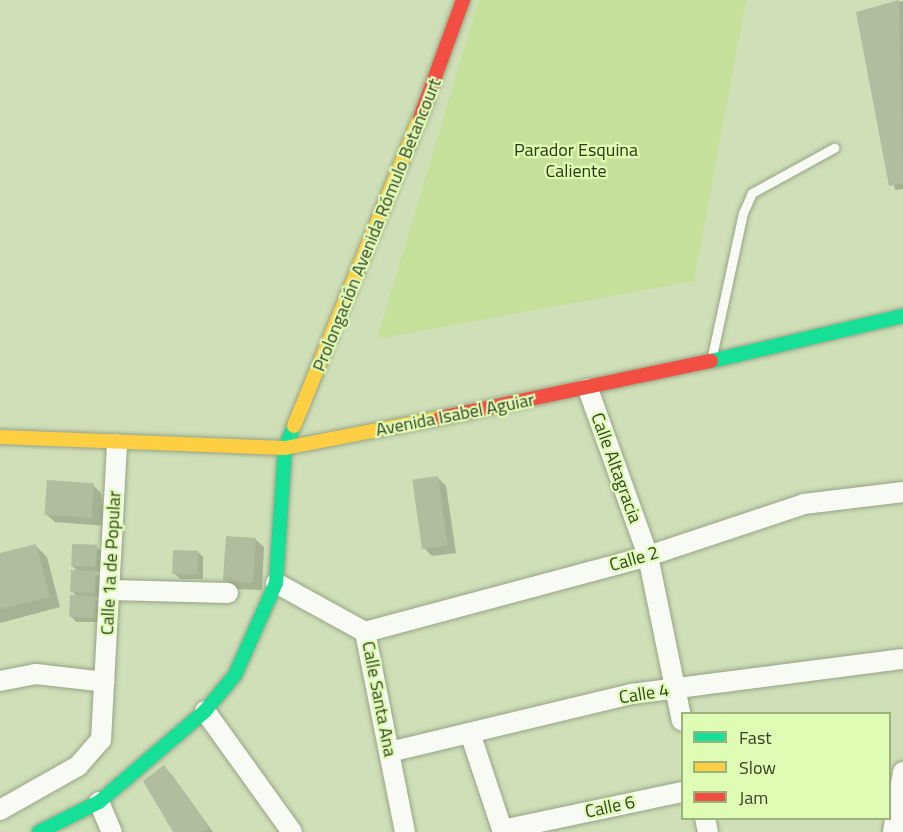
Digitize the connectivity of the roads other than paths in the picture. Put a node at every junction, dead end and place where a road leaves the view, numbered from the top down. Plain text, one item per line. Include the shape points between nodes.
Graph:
1 (463, 0) edge
2 (834, 148) dead end
3 (903, 316) edge
4 (711, 361) junction
5 (588, 389) junction
6 (0, 437) edge
7 (117, 444) junction
8 (285, 448) junction
9 (903, 492) edge
10 (648, 556) junction
11 (276, 583) junction
12 (111, 590) junction
13 (228, 593) dead end
14 (366, 632) junction
15 (903, 659) edge
16 (0, 681) edge
17 (105, 682) junction
18 (675, 689) junction
19 (205, 711) junction
20 (681, 717) edge
21 (470, 733) junction
22 (390, 752) junction
23 (903, 772) edge
24 (681, 792) edge
25 (99, 802) junction
26 (0, 810) edge
27 (502, 831) edge
28 (39, 832) edge
29 (111, 832) edge
30 (292, 832) edge
31 (405, 832) edge
32 (893, 832) edge

1 - 8 street, Prolongación Avenida Rómulo Betancourt via 440,70
2 - 4 lane via 752,193 743,213
3 - 4 street, Avenida Isabel Aguiar
4 - 5 street, Avenida Isabel Aguiar
5 - 8 street, Avenida Isabel Aguiar
5 - 10 street, Calle Altagracia
6 - 7 street, Avenida Isabel Aguiar
7 - 8 street, Avenida Isabel Aguiar
7 - 12 street, Calle 1a de Popular
8 - 11 street, Prolongación Avenida Rómulo Betancourt
9 - 10 street, Calle 2 via 804,504
10 - 14 street, Calle 2
10 - 18 street, Calle Altagracia
11 - 14 street, Calle Santa Ana
11 - 19 street via 235,675
12 - 13 street
12 - 17 street, Calle 1a de Popular
14 - 22 street, Calle Santa Ana
15 - 18 street, Calle 4
16 - 17 street via 36,674
17 - 26 street, Calle 1a de Popular via 98,747 78,766
18 - 20 street, Calle Altagracia
18 - 21 street, Calle 4
19 - 25 street
19 - 30 street
21 - 22 street, Calle 4
21 - 27 street
22 - 31 street, Calle Santa Ana
23 - 32 street
24 - 27 street, Calle 6
25 - 28 street
25 - 29 street

